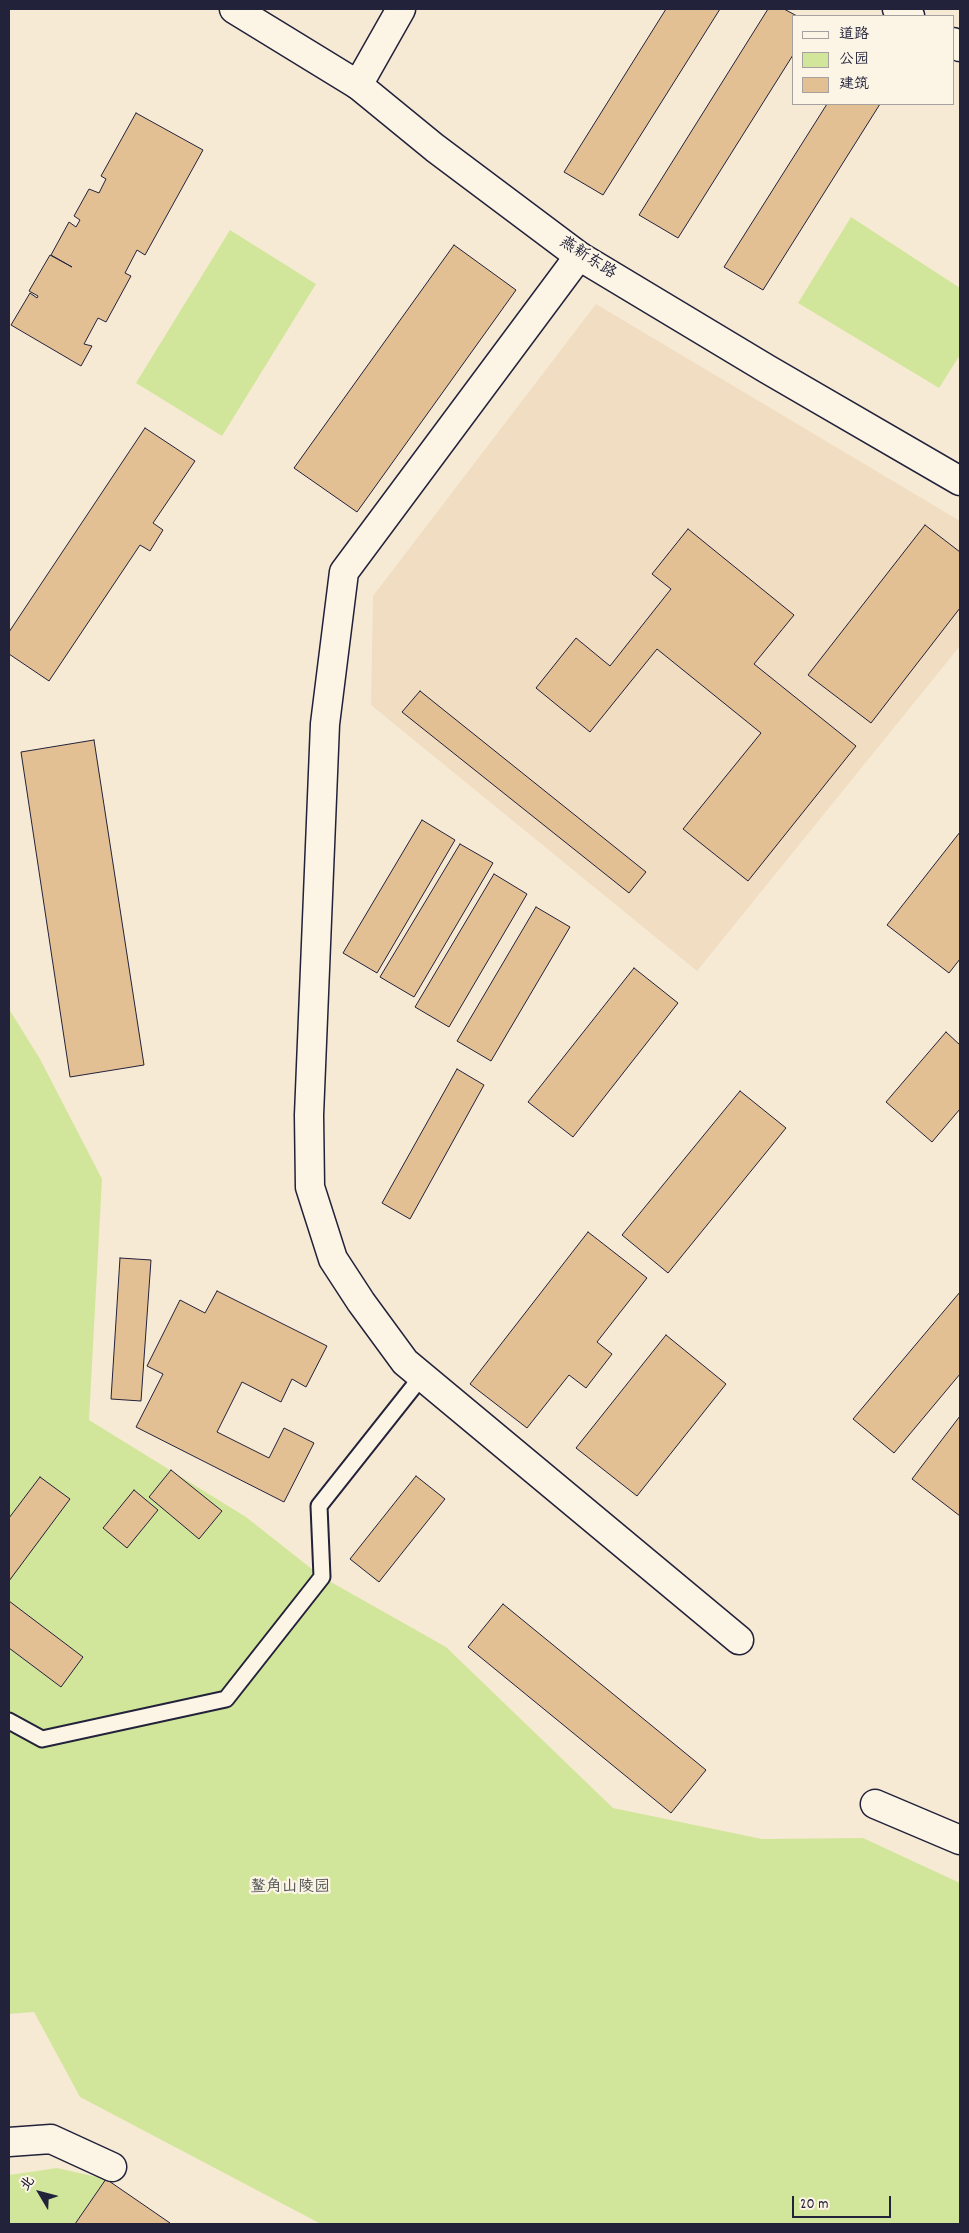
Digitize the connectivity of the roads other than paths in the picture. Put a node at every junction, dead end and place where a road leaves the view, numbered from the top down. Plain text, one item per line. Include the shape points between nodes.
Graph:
1 (234, 9) edge
2 (401, 9) edge
3 (897, 9) edge
4 (908, 15) edge
5 (358, 85) junction
6 (579, 256) junction
7 (960, 481) edge
8 (422, 1376) junction
9 (739, 1640) dead end
10 (9, 1721) edge
11 (875, 1804) dead end
12 (960, 1840) edge
13 (9, 2142) edge
14 (112, 2167) dead end

1 - 5 street, 燕新东路
2 - 5 street
3 - 4 street
5 - 6 street, 燕新东路
6 - 7 street, 燕新东路
6 - 8 street via 344,572 325,724 309,1115 310,1187 333,1259 405,1362
8 - 9 street
8 - 10 lane via 319,1506 322,1577 226,1699 42,1739
11 - 12 street
13 - 14 street via 51,2138

